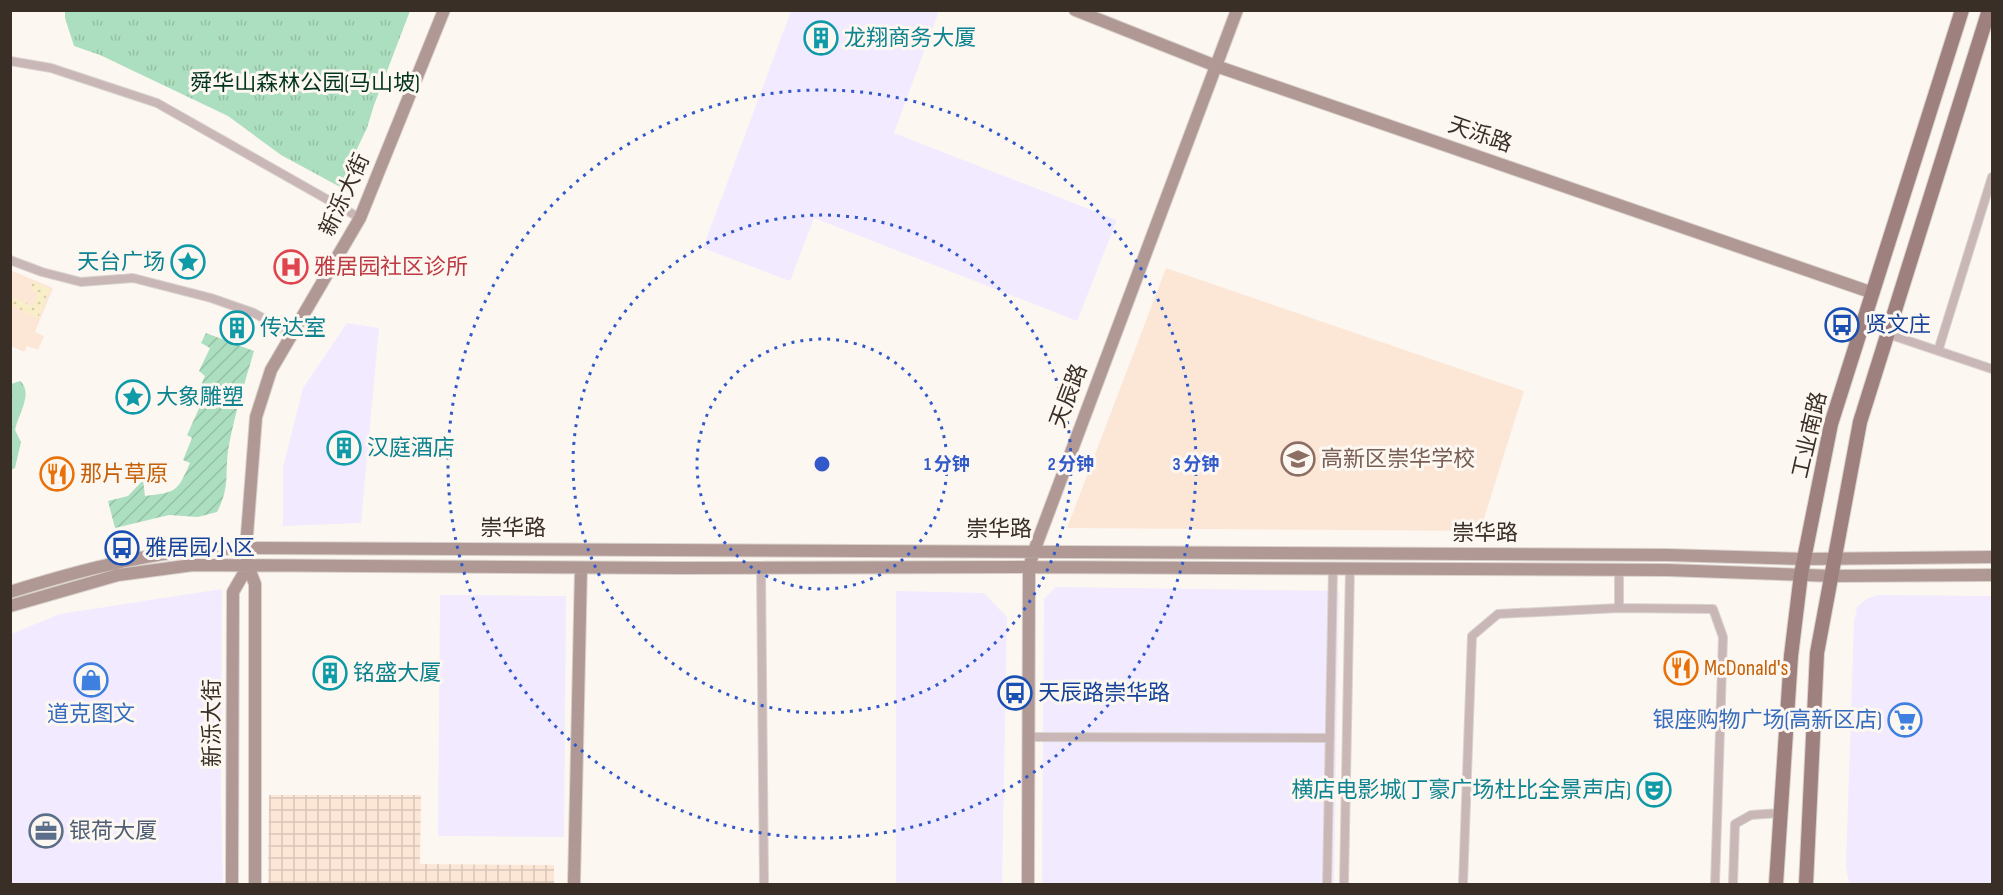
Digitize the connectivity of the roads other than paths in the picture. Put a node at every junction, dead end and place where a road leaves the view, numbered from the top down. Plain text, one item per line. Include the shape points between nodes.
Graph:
1 (444, 10) edge
2 (1075, 10) edge
3 (1237, 10) edge
4 (1962, 10) edge
5 (1989, 10) edge
6 (10, 61) edge
7 (1216, 66) junction
8 (1992, 177) edge
9 (360, 218) junction
10 (10, 260) edge
11 (1873, 293) junction
12 (1888, 334) junction
13 (293, 335) junction
14 (1938, 351) junction
15 (1992, 369) edge
16 (246, 548) junction
17 (1034, 550) junction
18 (1992, 557) edge
19 (1836, 558) junction
20 (1805, 559) junction
21 (248, 566) junction
22 (1029, 567) junction
23 (581, 568) junction
24 (761, 568) junction
25 (1333, 568) junction
26 (1350, 568) junction
27 (1619, 570) junction
28 (1801, 574) junction
29 (1992, 575) edge
30 (1832, 576) junction
31 (10, 592) edge
32 (10, 606) edge
33 (1619, 608) junction
34 (1029, 737) junction
35 (1330, 738) junction
36 (1780, 813) junction
37 (232, 885) edge
38 (255, 885) edge
39 (573, 885) edge
40 (764, 885) edge
41 (1028, 885) edge
42 (1327, 885) edge
43 (1344, 885) edge
44 (1462, 885) edge
45 (1715, 885) edge
46 (1733, 885) edge
47 (1776, 885) edge
48 (1806, 885) edge

1 - 9 main road, 新泺大街
2 - 7 main road, 天泺路
3 - 7 main road, 天辰路
4 - 11 main road, 工业南路
5 - 12 main road, 工业南路
6 - 9 street via 51,68 157,103
7 - 11 main road, 天泺路
7 - 17 main road, 天辰路
8 - 14 street
9 - 13 main road, 新泺大街
10 - 13 street via 81,282 133,278 211,298 254,313
11 - 20 main road, 工业南路 via 1831,424
12 - 14 street
12 - 19 main road, 工业南路 via 1860,422
13 - 16 main road, 新泺大街 via 271,370 256,417
14 - 15 street
16 - 17 main road, 崇华路
16 - 21 main road, 新泺大街
16 - 31 main road, 崇华路 via 187,551 117,562
17 - 20 main road, 崇华路
17 - 22 main road, 天辰路
18 - 19 main road, 崇华路
19 - 20 main road, 崇华路
19 - 30 main road, 工业南路
20 - 28 main road, 工业南路
21 - 23 main road, 崇华路
21 - 32 main road, 崇华路 via 194,565 118,575
21 - 37 main road, 新泺大街 via 233,592
21 - 38 main road, 新泺大街 via 255,584
22 - 24 main road, 崇华路
22 - 25 main road, 崇华路
22 - 34 main road, 天辰路
23 - 24 main road, 崇华路
23 - 39 main road
24 - 40 street
25 - 26 main road, 崇华路
25 - 35 street
26 - 27 main road, 崇华路
26 - 43 street
27 - 28 main road, 崇华路
27 - 33 street
28 - 30 main road, 崇华路
28 - 36 main road, 工业南路
29 - 30 main road, 崇华路
30 - 48 main road, 工业南路 via 1817,653
33 - 44 street via 1498,614 1472,636
33 - 45 street via 1713,609 1724,637
34 - 35 street
34 - 41 main road, 天辰路
35 - 42 street
36 - 46 street via 1751,815 1735,824
36 - 47 main road, 工业南路

